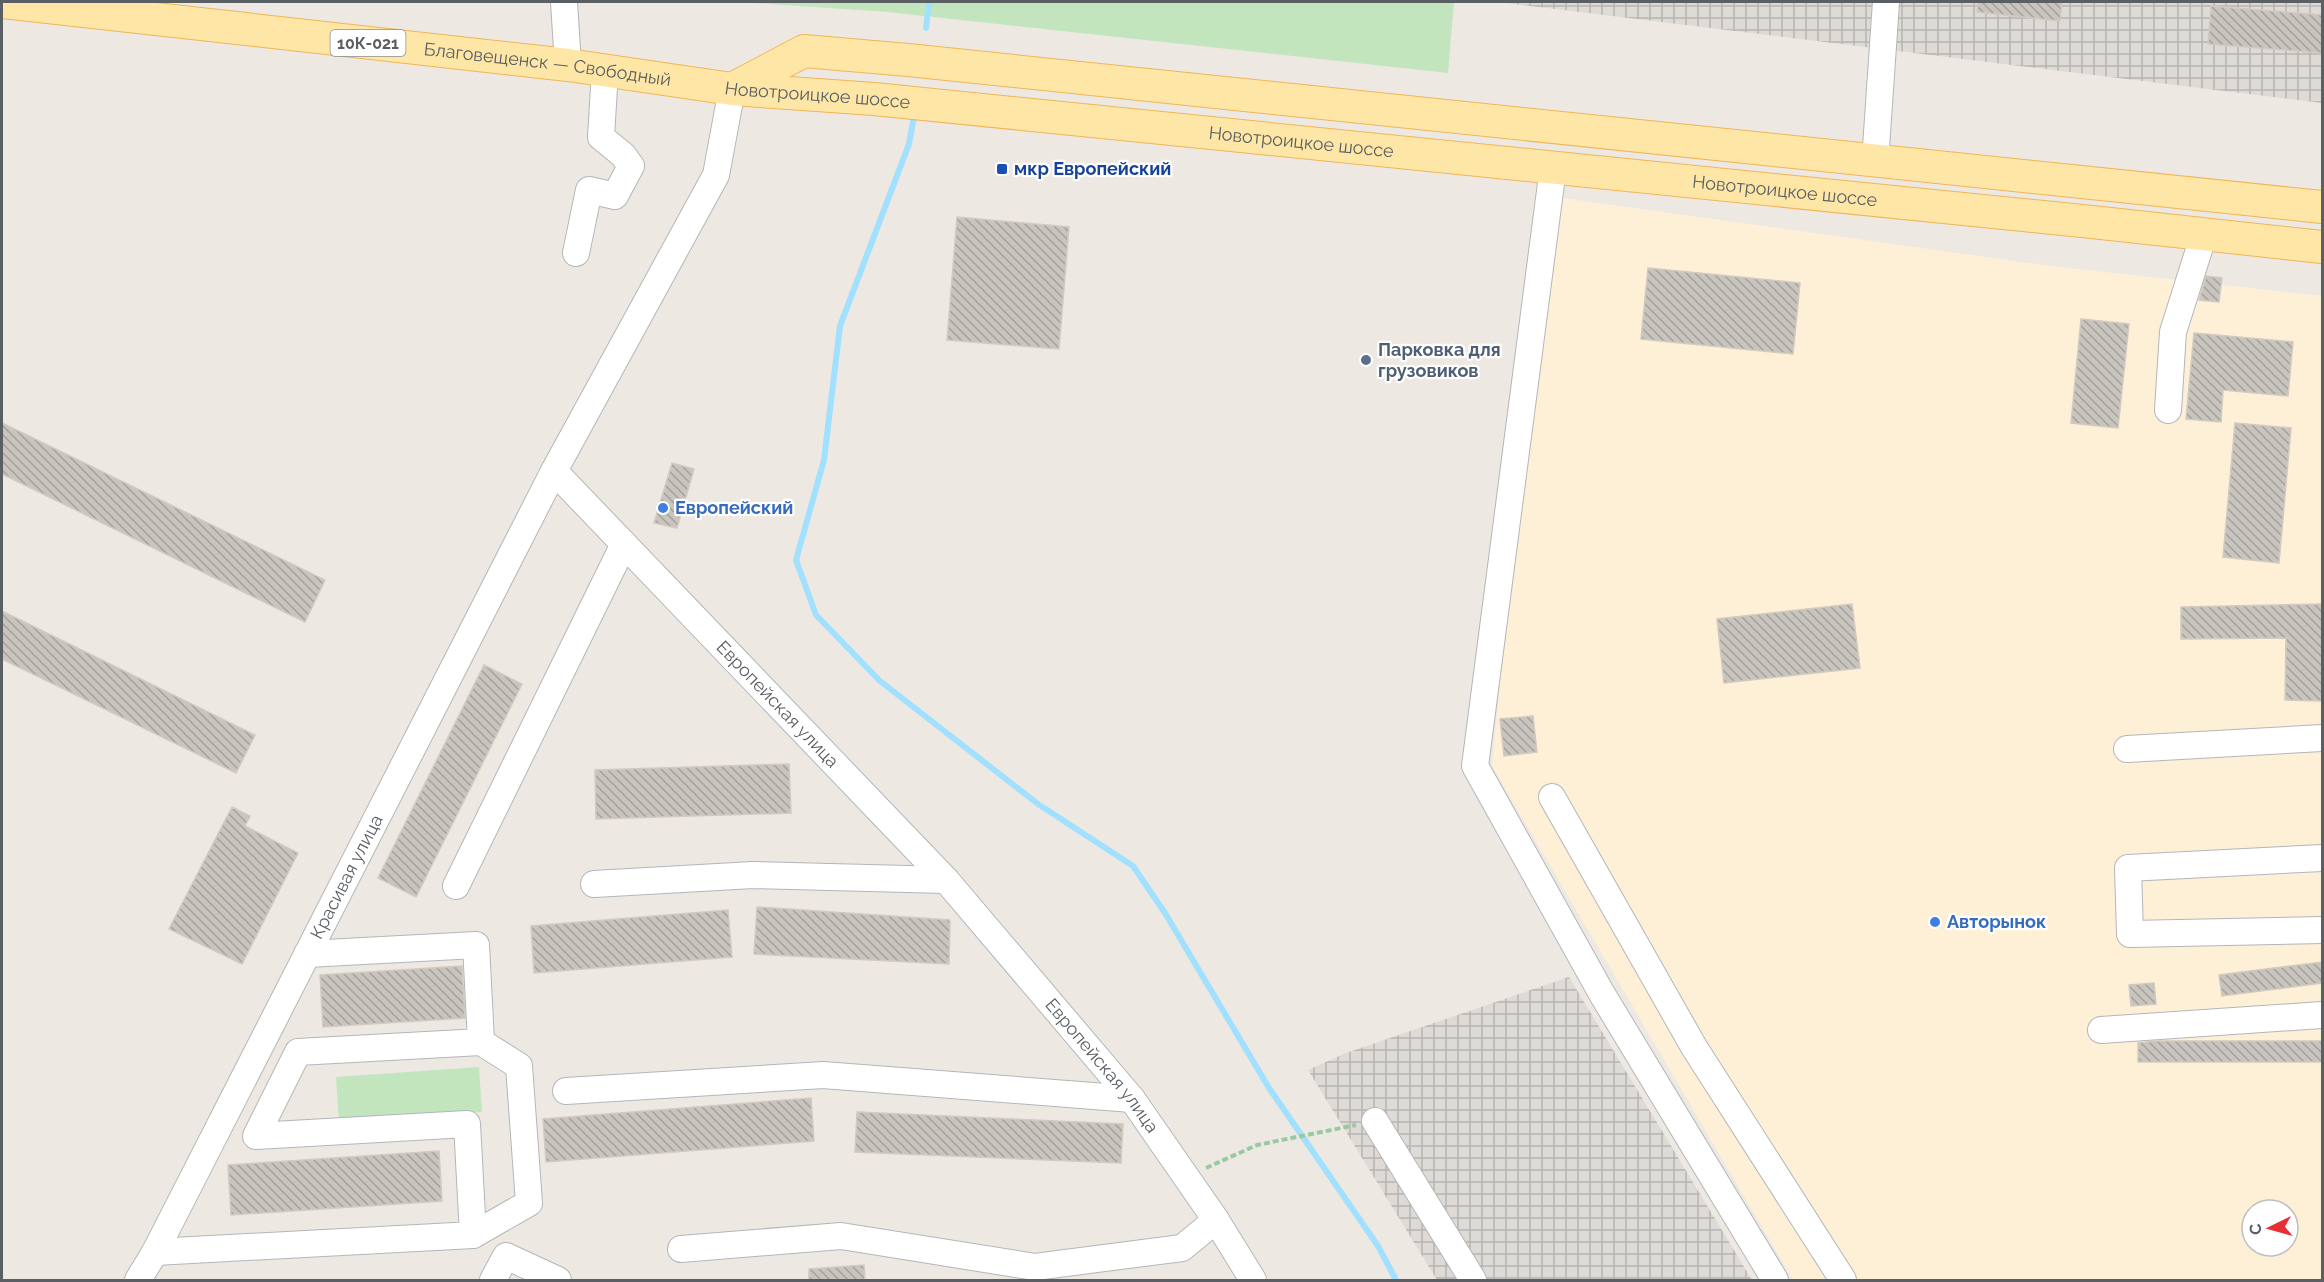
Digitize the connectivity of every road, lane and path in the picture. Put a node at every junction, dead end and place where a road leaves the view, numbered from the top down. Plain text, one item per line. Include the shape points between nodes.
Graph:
1 (3, 2) edge
2 (564, 2) edge
3 (1886, 2) edge
4 (568, 65) junction
5 (605, 71) junction
6 (732, 89) junction
7 (1875, 162) junction
8 (1553, 168) junction
9 (2322, 207) edge
10 (2204, 234) junction
11 (2322, 247) edge
12 (576, 253) dead end
13 (2168, 410) dead end
14 (554, 471) junction
15 (624, 544) junction
16 (2322, 738) edge
17 (2127, 749) dead end
18 (1552, 797) dead end
19 (2322, 858) edge
20 (946, 880) junction
21 (594, 884) dead end
22 (456, 886) dead end
23 (2322, 930) edge
24 (307, 954) junction
25 (2322, 1015) edge
26 (2101, 1030) dead end
27 (481, 1042) junction
28 (566, 1091) dead end
29 (1132, 1099) junction
30 (1375, 1121) joint
31 (1186, 1176) junction
32 (1216, 1220) junction
33 (473, 1235) junction
34 (681, 1249) dead end
35 (155, 1252) junction
36 (138, 1281) edge
37 (493, 1281) edge
38 (558, 1281) edge
39 (1253, 1281) edge
40 (1473, 1281) edge
41 (1775, 1281) edge
42 (1843, 1281) edge

1 - 4 main road, Благовещенск — Свободный / 10К-021
2 - 4 street
3 - 7 street
4 - 5 main road, Благовещенск — Свободный / 10К-021
5 - 6 main road, Благовещенск — Свободный / 10К-021
5 - 12 street via 601,137 631,166 615,196 590,190
6 - 7 main road, Новотроицкое шоссе via 804,51
6 - 8 main road, Новотроицкое шоссе via 874,99
6 - 14 street via 716,175
7 - 9 main road, Новотроицкое шоссе
8 - 10 main road, Новотроицкое шоссе
8 - 41 street via 1474,766 1602,994
10 - 11 main road, Новотроицкое шоссе
10 - 13 street via 2173,332
14 - 15 street, Европейская улица
14 - 24 street, Красивая улица
15 - 20 street, Европейская улица
15 - 22 street
16 - 17 street
18 - 42 street via 1694,1047
19 - 23 street via 2128,868 2130,934
20 - 21 street via 753,875
20 - 29 street, Европейская улица
24 - 27 street via 476,945
24 - 35 street, Красивая улица
25 - 26 street
27 - 33 street via 519,1066 529,1203
27 - 33 street via 298,1052 256,1136 467,1124
28 - 29 street via 823,1075
29 - 31 street, Европейская улица
30 - 31 path via 1257,1145
30 - 40 street
31 - 32 street, Европейская улица
32 - 34 street via 1182,1248 1035,1267 841,1236
32 - 39 street, Европейская улица
33 - 35 street
35 - 36 street, Красивая улица
37 - 38 street via 506,1256

